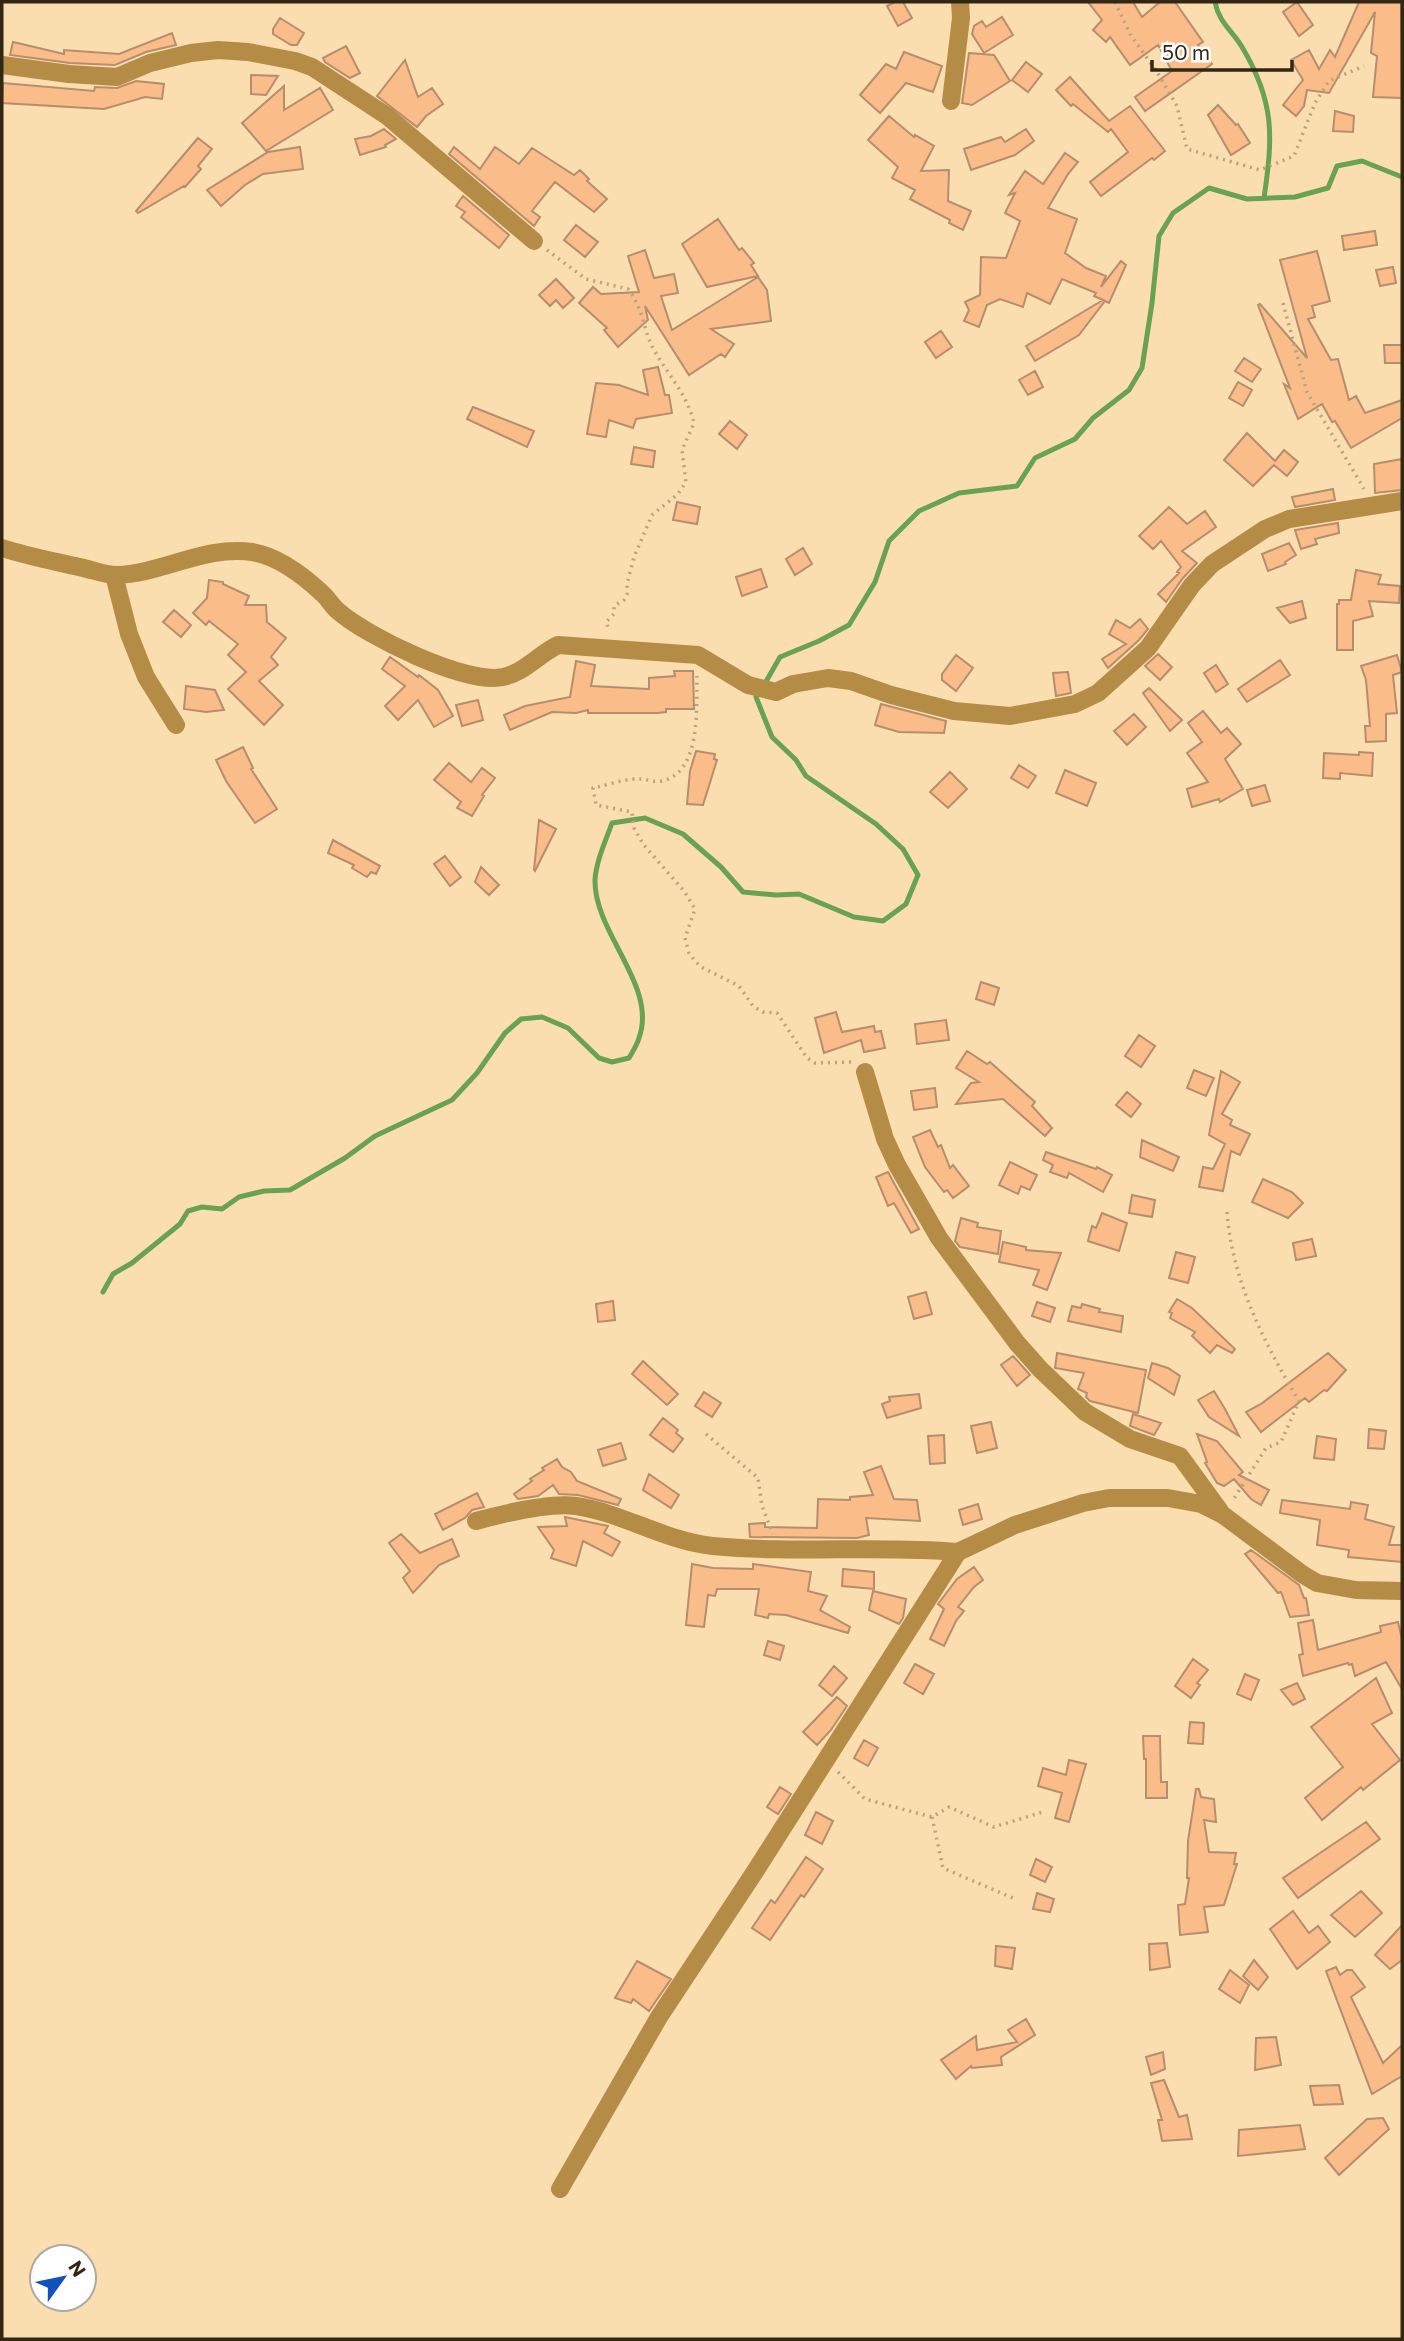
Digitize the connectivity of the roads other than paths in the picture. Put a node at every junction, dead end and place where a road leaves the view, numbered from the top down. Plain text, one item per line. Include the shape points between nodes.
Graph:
1 (960, 2) edge
2 (2, 65) edge
3 (951, 101) dead end
4 (534, 241) road end
5 (1402, 501) edge
6 (2, 548) edge
7 (114, 575) junction
8 (176, 725) dead end
9 (865, 1072) road end
10 (1223, 1515) junction
11 (477, 1521) dead end
12 (958, 1552) junction
13 (1402, 1591) edge
14 (560, 2189) dead end

1 - 3 street
2 - 4 street via 117,77 150,63 218,50 295,61 312,67 387,116
5 - 7 street via 1289,519 1265,529 1212,564 1148,648 1098,693 1075,704 1010,716 954,711 828,678 776,692 748,685 698,655 558,645 526,667 503,677 485,677 443,667 394,646 361,628 279,561 253,552 227,551
6 - 7 street
7 - 8 street via 146,677
9 - 10 street via 885,1139 909,1186 946,1248 1017,1343 1085,1412 1130,1438 1180,1456
10 - 12 street via 1201,1504 1168,1498 1109,1498 1015,1525
10 - 13 street via 1317,1583
11 - 12 street via 572,1505 710,1546
12 - 14 street via 659,2017

